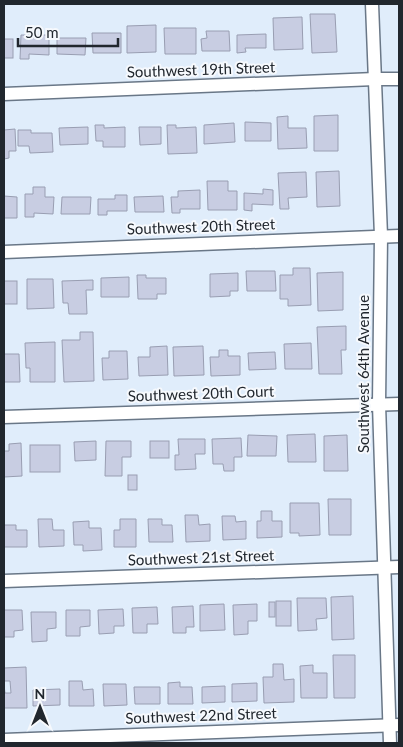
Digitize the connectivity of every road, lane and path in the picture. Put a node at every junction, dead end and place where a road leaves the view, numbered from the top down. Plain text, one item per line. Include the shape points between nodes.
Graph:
1 (372, 4) edge
2 (375, 79) junction
3 (399, 79) edge
4 (4, 94) edge
5 (381, 236) junction
6 (399, 236) edge
7 (4, 252) edge
8 (379, 404) junction
9 (399, 404) edge
10 (4, 418) edge
11 (384, 567) junction
12 (399, 567) edge
13 (4, 581) edge
14 (394, 725) edge
15 (4, 740) edge
16 (390, 743) edge

1 - 2 street, Southwest 64th Avenue
2 - 3 street, Southwest 19th Street
2 - 4 street, Southwest 19th Street
2 - 5 street, Southwest 64th Avenue
5 - 6 street, Southwest 20th Street
5 - 7 street, Southwest 20th Street
5 - 8 street, Southwest 64th Avenue
8 - 9 street, Southwest 20th Court
8 - 10 street, Southwest 20th Court
8 - 11 street, Southwest 64th Avenue
11 - 12 street, Southwest 21st Street
11 - 13 street, Southwest 21st Street
11 - 14 street, Southwest 64th Avenue
14 - 15 street, Southwest 22nd Street
14 - 16 street, Southwest 64th Avenue

